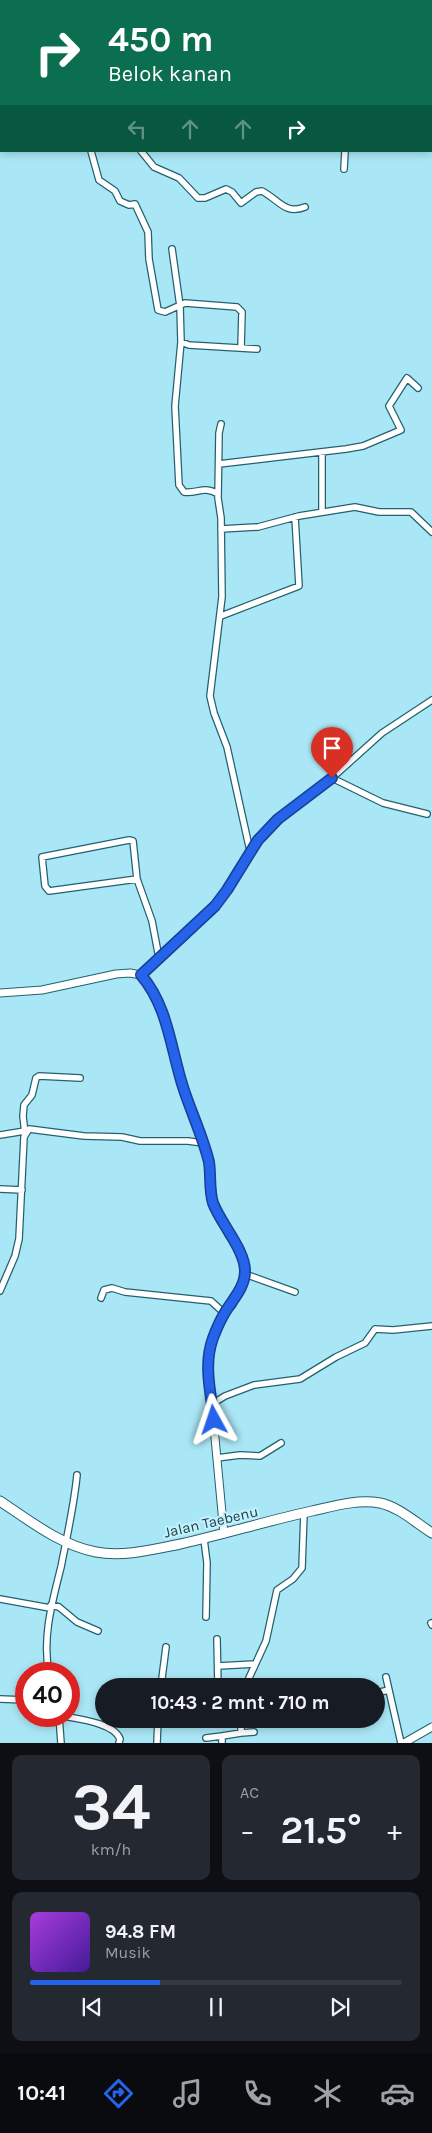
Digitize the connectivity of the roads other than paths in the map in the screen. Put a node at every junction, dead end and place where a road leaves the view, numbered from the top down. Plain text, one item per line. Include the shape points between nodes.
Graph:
1 (91, 152) edge
2 (142, 152) edge
3 (345, 152) edge
4 (344, 169) dead end
5 (305, 207) dead end
6 (172, 249) dead end
7 (180, 306) junction
8 (180, 342) junction
9 (241, 348) junction
10 (257, 349) dead end
11 (418, 388) dead end
12 (221, 424) dead end
13 (322, 452) junction
14 (219, 464) junction
15 (218, 494) junction
16 (322, 511) junction
17 (295, 517) junction
18 (221, 529) junction
19 (432, 532) edge
20 (221, 616) junction
21 (432, 700) edge
22 (332, 778) junction
23 (427, 814) dead end
24 (250, 851) junction
25 (137, 879) junction
26 (160, 958) junction
27 (141, 975) junction
28 (0, 993) edge
29 (80, 1078) dead end
30 (25, 1132) junction
31 (0, 1135) edge
32 (203, 1143) junction
33 (0, 1189) edge
34 (22, 1190) junction
35 (245, 1274) junction
36 (0, 1291) edge
37 (295, 1292) dead end
38 (101, 1298) dead end
39 (224, 1313) junction
40 (432, 1326) edge
41 (212, 1404) junction
42 (281, 1443) dead end
43 (217, 1458) junction
44 (76, 1475) dead end
45 (0, 1501) edge
46 (304, 1513) junction
47 (224, 1534) junction
48 (432, 1534) edge
49 (204, 1539) junction
50 (66, 1543) junction
51 (0, 1599) edge
52 (51, 1607) junction
53 (206, 1617) dead end
54 (98, 1631) dead end
55 (217, 1639) dead end
56 (166, 1647) dead end
57 (48, 1662) edge
58 (255, 1664) junction
59 (218, 1666) junction
60 (386, 1677) dead end
61 (161, 1678) edge
62 (218, 1678) edge
63 (249, 1678) edge
64 (389, 1690) junction
65 (385, 1691) edge
66 (0, 1699) edge
67 (15, 1700) edge
68 (80, 1719) edge
69 (61, 1727) edge
70 (432, 1727) edge
71 (157, 1728) edge
72 (241, 1728) edge
73 (254, 1732) dead end
74 (241, 1733) junction
75 (222, 1736) junction
76 (206, 1738) dead end
77 (61, 1743) edge
78 (119, 1743) edge
79 (156, 1743) edge
80 (222, 1743) edge
81 (402, 1743) edge

1 - 7 street via 99,180 115,191 124,204 135,204 143,218 148,232 158,310 165,312
2 - 5 street via 154,167 179,178 198,198 226,188 241,203 262,191 289,210
3 - 4 street
6 - 7 street
7 - 8 street
7 - 9 street via 191,303 240,309
8 - 9 street
8 - 15 street via 176,406 179,485 184,492 203,489
9 - 10 street
11 - 13 street via 407,378 389,406 401,430 363,446
12 - 14 street via 218,433
13 - 14 street
13 - 16 street
14 - 15 street
15 - 18 street
16 - 17 street
16 - 19 street via 355,507 379,512 411,512
17 - 18 street via 258,527
17 - 20 street via 299,586
18 - 20 street
20 - 24 street via 210,696 227,747
21 - 22 street via 382,733
22 - 23 street via 382,803
22 - 24 street via 278,819
24 - 26 street via 215,906
25 - 25 street via 131,840 42,857 45,886 49,891
25 - 26 street
26 - 27 street
27 - 28 street via 116,974 42,990
27 - 32 street via 169,1030 180,1077
29 - 30 street via 36,1078 32,1095 24,1104
30 - 31 street
30 - 32 street via 34,1129 140,1141
30 - 34 street
32 - 35 street via 209,1162 213,1203 237,1245
33 - 34 street
34 - 36 street via 17,1247
35 - 37 street
35 - 39 street via 232,1305
38 - 39 street via 104,1290 112,1288 211,1301
39 - 41 street via 213,1338 208,1363
40 - 41 street via 375,1329 365,1343 300,1379 254,1385
41 - 43 street
42 - 43 street via 260,1456
43 - 47 street
44 - 50 street via 74,1506
45 - 50 main road, Jalan Taebenu
46 - 47 main road, Jalan Taebenu
46 - 48 main road, Jalan Taebenu via 343,1504 379,1503 400,1512
46 - 58 street via 302,1568 293,1580 277,1590 266,1641
47 - 49 main road, Jalan Taebenu
49 - 50 main road, Jalan Taebenu via 107,1553
49 - 53 street
50 - 52 street
51 - 52 street
52 - 54 street via 59,1606 77,1622
52 - 57 street
55 - 59 street
56 - 61 street
58 - 59 street
58 - 63 street
59 - 62 street
60 - 64 street
64 - 65 street
64 - 81 street
66 - 67 street
68 - 78 street via 118,1734
69 - 77 street
70 - 81 street
71 - 79 street
72 - 74 street
73 - 74 street
74 - 75 street
75 - 76 street
75 - 80 street

